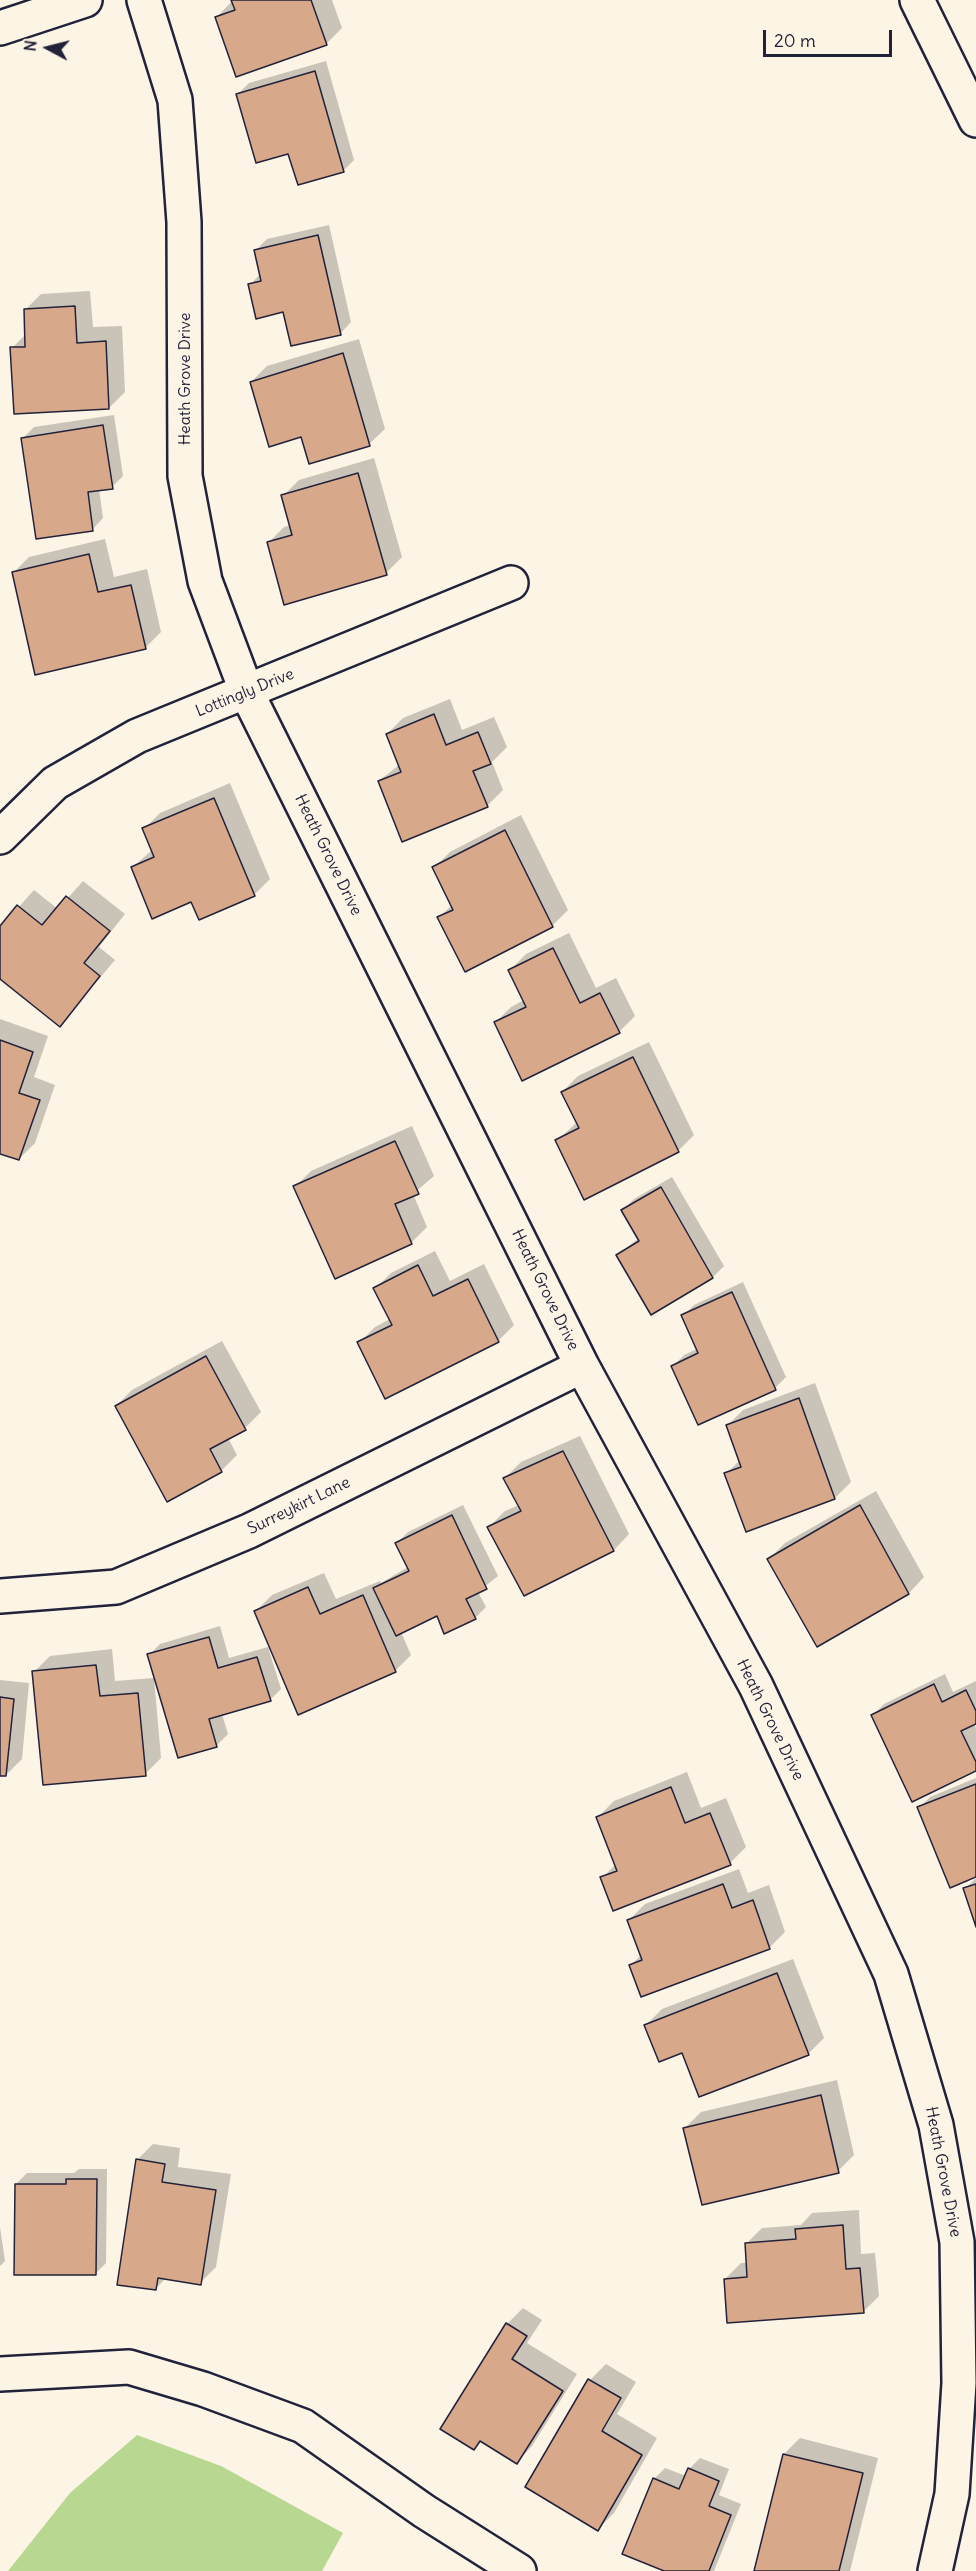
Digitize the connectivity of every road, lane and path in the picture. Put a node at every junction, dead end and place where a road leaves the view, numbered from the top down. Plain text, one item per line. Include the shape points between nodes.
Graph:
1 (85, 0) edge
2 (144, 0) edge
3 (917, 0) edge
4 (0, 28) edge
5 (976, 120) edge
6 (512, 584) dead end
7 (247, 693) junction
8 (0, 837) edge
9 (582, 1366) junction
10 (0, 1596) edge
11 (0, 2374) edge
12 (519, 2571) edge
13 (935, 2571) edge

1 - 4 street
2 - 7 street, Heath Grove Drive via 176,100 184,222 185,476 205,581
3 - 5 street
6 - 7 street, Lottingly Drive
7 - 8 street, Lottingly Drive via 137,736 55,783
7 - 9 street, Heath Grove Drive
9 - 10 street, Surreykirt Lane via 249,1531 116,1587
9 - 13 street, Heath Grove Drive via 756,1686 891,1974 936,2125 957,2241 959,2383 952,2494
11 - 12 street via 129,2367 303,2426 424,2511

